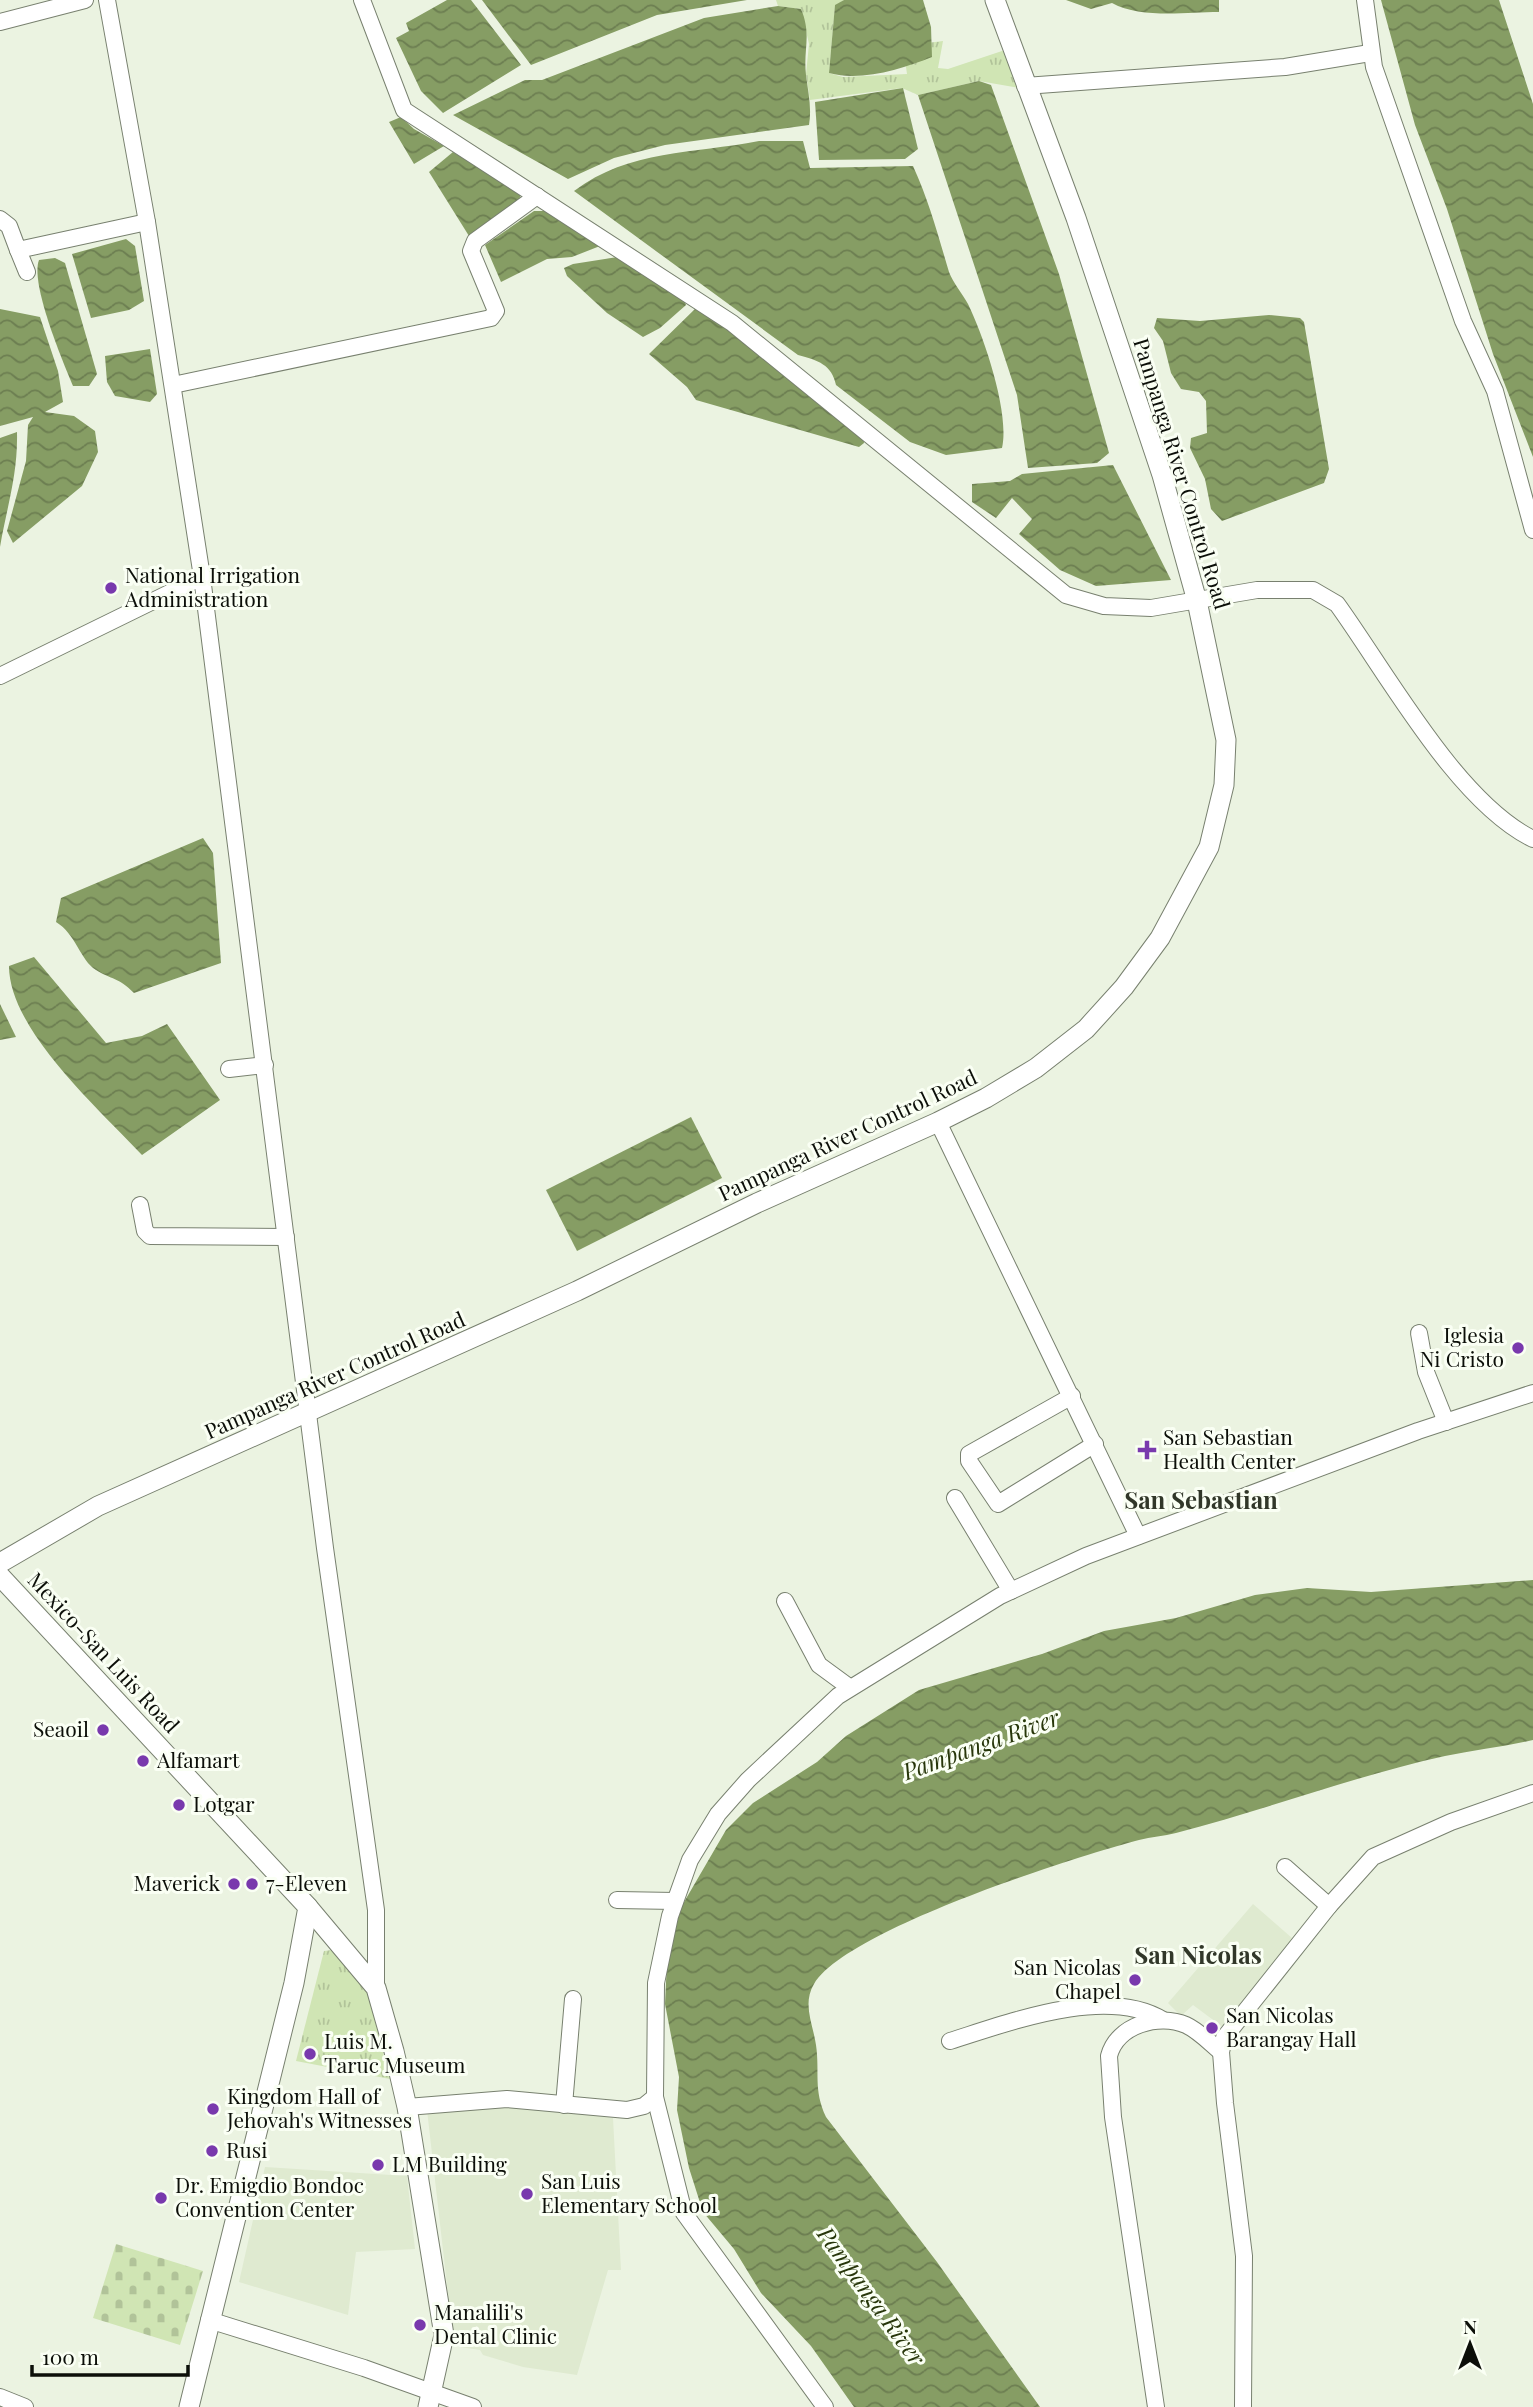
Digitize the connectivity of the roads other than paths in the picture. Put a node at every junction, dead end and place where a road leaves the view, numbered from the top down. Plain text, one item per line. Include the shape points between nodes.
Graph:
1 (20, 0) edge
2 (85, 0) edge
3 (107, 0) edge
4 (362, 0) edge
5 (995, 0) edge
6 (1365, 0) edge
7 (29, 15) junction
8 (0, 22) edge
9 (1370, 53) junction
10 (1025, 86) junction
11 (537, 196) junction
12 (0, 219) edge
13 (147, 222) junction
14 (18, 250) junction
15 (27, 272) dead end
16 (173, 385) junction
17 (1533, 530) edge
18 (202, 577) junction
19 (1197, 601) junction
20 (0, 676) edge
21 (1533, 839) edge
22 (265, 1065) junction
23 (229, 1069) dead end
24 (938, 1122) junction
25 (140, 1205) dead end
26 (286, 1237) junction
27 (1419, 1333) dead end
28 (1533, 1393) edge
29 (1072, 1396) junction
30 (310, 1410) junction
31 (1446, 1422) junction
32 (1095, 1444) junction
33 (955, 1498) dead end
34 (1138, 1536) junction
35 (0, 1563) edge
36 (0, 1576) edge
37 (1011, 1591) junction
38 (785, 1601) dead end
39 (849, 1688) junction
40 (1533, 1793) edge
41 (1285, 1867) dead end
42 (617, 1900) dead end
43 (675, 1901) junction
44 (308, 1906) junction
45 (1329, 1906) junction
46 (376, 1988) junction
47 (573, 1999) dead end
48 (1166, 2021) junction
49 (950, 2041) dead end
50 (1221, 2052) junction
51 (655, 2097) junction
52 (564, 2105) junction
53 (407, 2107) junction
54 (209, 2320) junction
55 (0, 2397) edge
56 (430, 2401) edge
57 (25, 2407) edge
58 (188, 2407) edge
59 (473, 2407) edge
60 (825, 2407) edge
61 (1156, 2407) edge
62 (1243, 2407) edge

1 - 7 street
2 - 7 street
3 - 13 street
4 - 11 street via 404,110
5 - 10 main road, Pampanga River Control Road
6 - 9 street
7 - 8 street
9 - 10 street via 1286,67
9 - 17 street via 1463,321 1495,391
10 - 19 main road, Pampanga River Control Road via 1089,257
11 - 16 street via 475,241 471,251 496,311 491,318
11 - 19 street via 732,323 1066,595 1104,606 1151,608
12 - 14 street via 9,226
13 - 14 street
13 - 16 street
14 - 15 street
16 - 18 street
18 - 20 street
18 - 22 street
19 - 21 street via 1257,590 1313,590 1337,604 1471,791
19 - 24 main road, Pampanga River Control Road via 1226,740 1224,785 1209,847 1192,882 1160,938 1086,1029 1036,1068
22 - 23 street
22 - 26 street
24 - 29 street
24 - 30 main road, Pampanga River Control Road via 800,1182 444,1353
25 - 26 street via 150,1236
26 - 30 street
27 - 31 street via 1426,1372
28 - 31 street
29 - 32 street
29 - 32 street via 969,1454 969,1461 998,1504
30 - 35 main road, Pampanga River Control Road via 98,1506
30 - 46 street via 376,1910
31 - 34 street
32 - 34 street
33 - 37 street
34 - 37 street
36 - 44 main road, Mexico-San Luis Road
37 - 39 street
38 - 39 street via 819,1665
39 - 43 street via 797,1731 718,1814 690,1860
40 - 45 street via 1451,1822 1373,1857
41 - 45 street
42 - 43 street
43 - 51 street via 656,1983
44 - 46 main road, Mexico-San Luis Road
44 - 54 main road via 294,1983
45 - 50 street via 1224,2038
46 - 53 main road
47 - 52 street
48 - 49 street via 1132,2007 1087,2007
48 - 50 street via 1195,2030
48 - 61 street via 1144,2023 1126,2032 1111,2049 1108,2067
50 - 62 street via 1244,2256
51 - 52 street via 644,2106 627,2110
51 - 60 street via 684,2213
52 - 53 street via 508,2099
53 - 56 main road via 444,2335
54 - 56 street via 364,2368
54 - 58 main road
55 - 57 street
56 - 59 street

